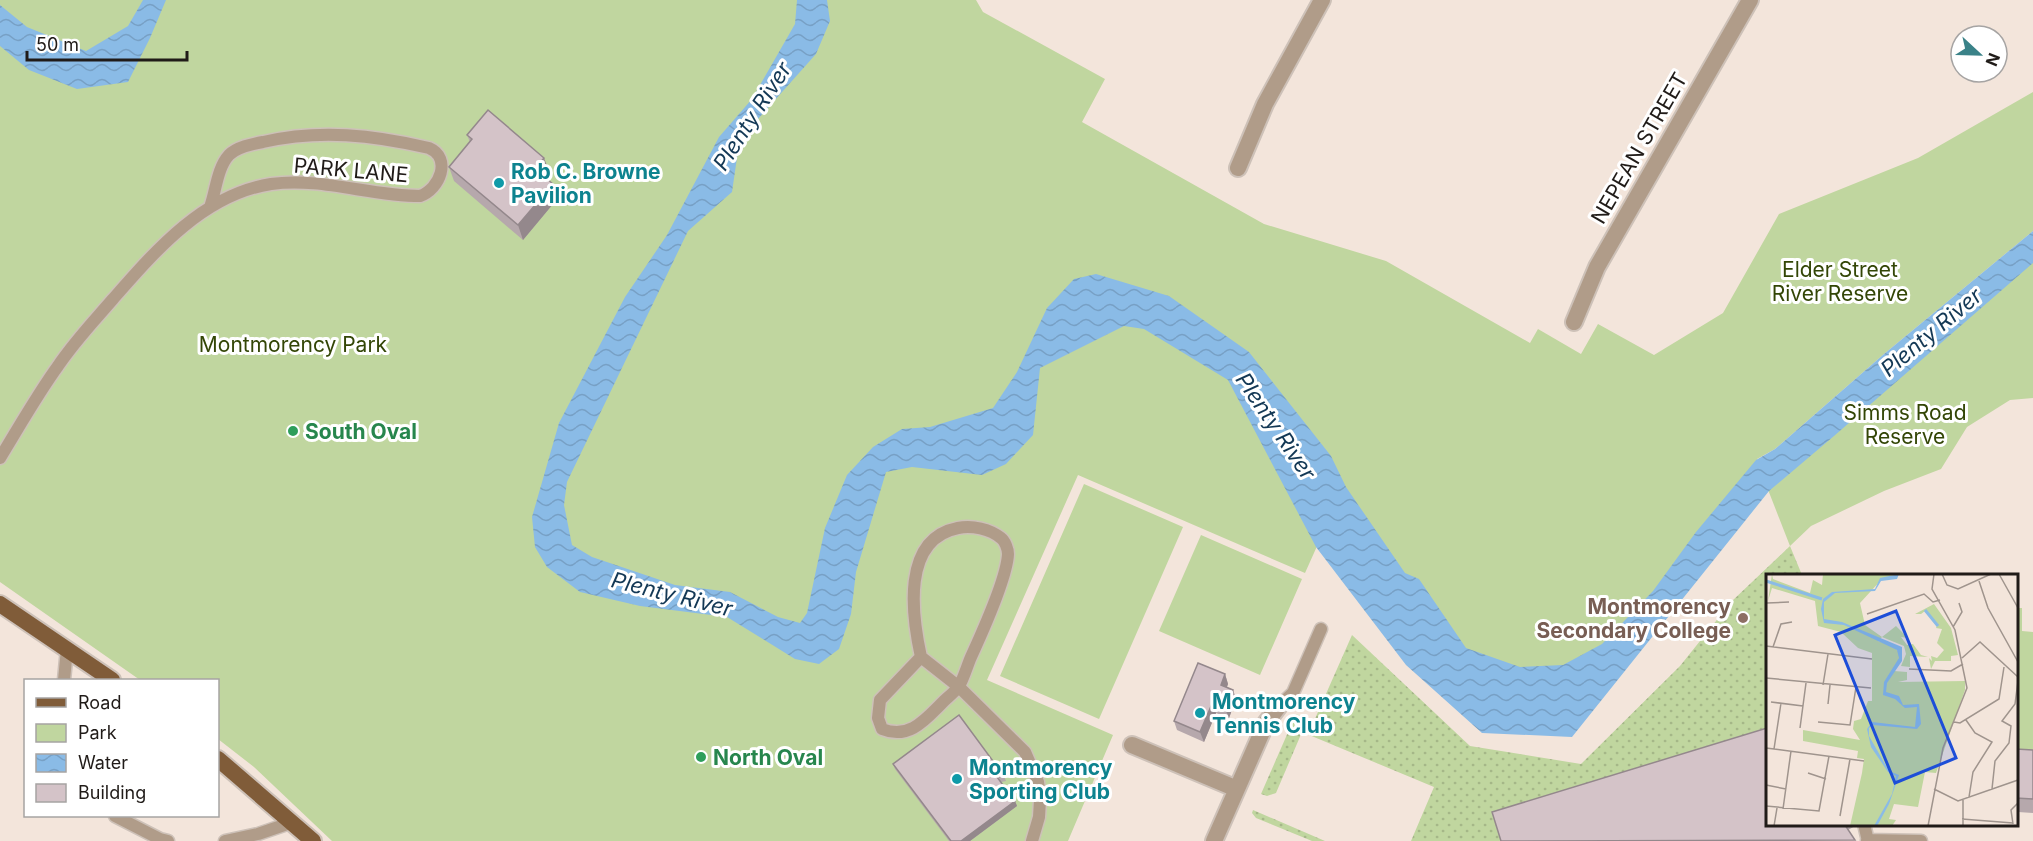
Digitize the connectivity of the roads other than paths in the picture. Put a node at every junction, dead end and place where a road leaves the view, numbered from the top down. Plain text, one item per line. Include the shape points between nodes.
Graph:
1 (1322, 0) edge
2 (1750, 0) edge
3 (1238, 168) dead end
4 (210, 207) junction
5 (1574, 322) dead end
6 (0, 458) edge
7 (0, 604) edge
8 (1321, 629) dead end
9 (67, 649) junction
10 (921, 657) junction
11 (64, 679) edge
12 (109, 679) edge
13 (958, 687) junction
14 (1279, 706) joint
15 (1132, 745) dead end
16 (219, 760) edge
17 (1237, 789) junction
18 (117, 817) edge
19 (293, 822) junction
20 (1864, 826) edge
21 (230, 840) edge
22 (168, 841) edge
23 (312, 841) edge
24 (1032, 841) edge
25 (1214, 841) edge
26 (1868, 841) edge
27 (1921, 841) edge

1 - 3 street via 1265,104
2 - 5 street, NEPEAN STREET via 1597,267
4 - 4 lane, PARK LANE via 221,168 231,153 283,137 365,136 429,148 441,156 438,180 428,193 420,196 289,182 250,189
4 - 6 lane, PARK LANE via 156,251 90,325 53,372
7 - 9 main road
8 - 14 lane via 1293,693
9 - 11 lane
9 - 12 main road
10 - 13 lane
10 - 13 lane via 880,700 878,718 882,729 892,733 915,727
10 - 13 lane via 913,591 920,560 929,546 951,529 964,527 979,528 1004,539 1008,552 1004,573
13 - 24 lane via 1025,752 1038,782 1040,800
14 - 17 street via 1266,723
15 - 17 street
16 - 19 main road
17 - 25 street
18 - 22 lane
19 - 21 lane
19 - 23 main road
20 - 26 lane
26 - 27 lane

